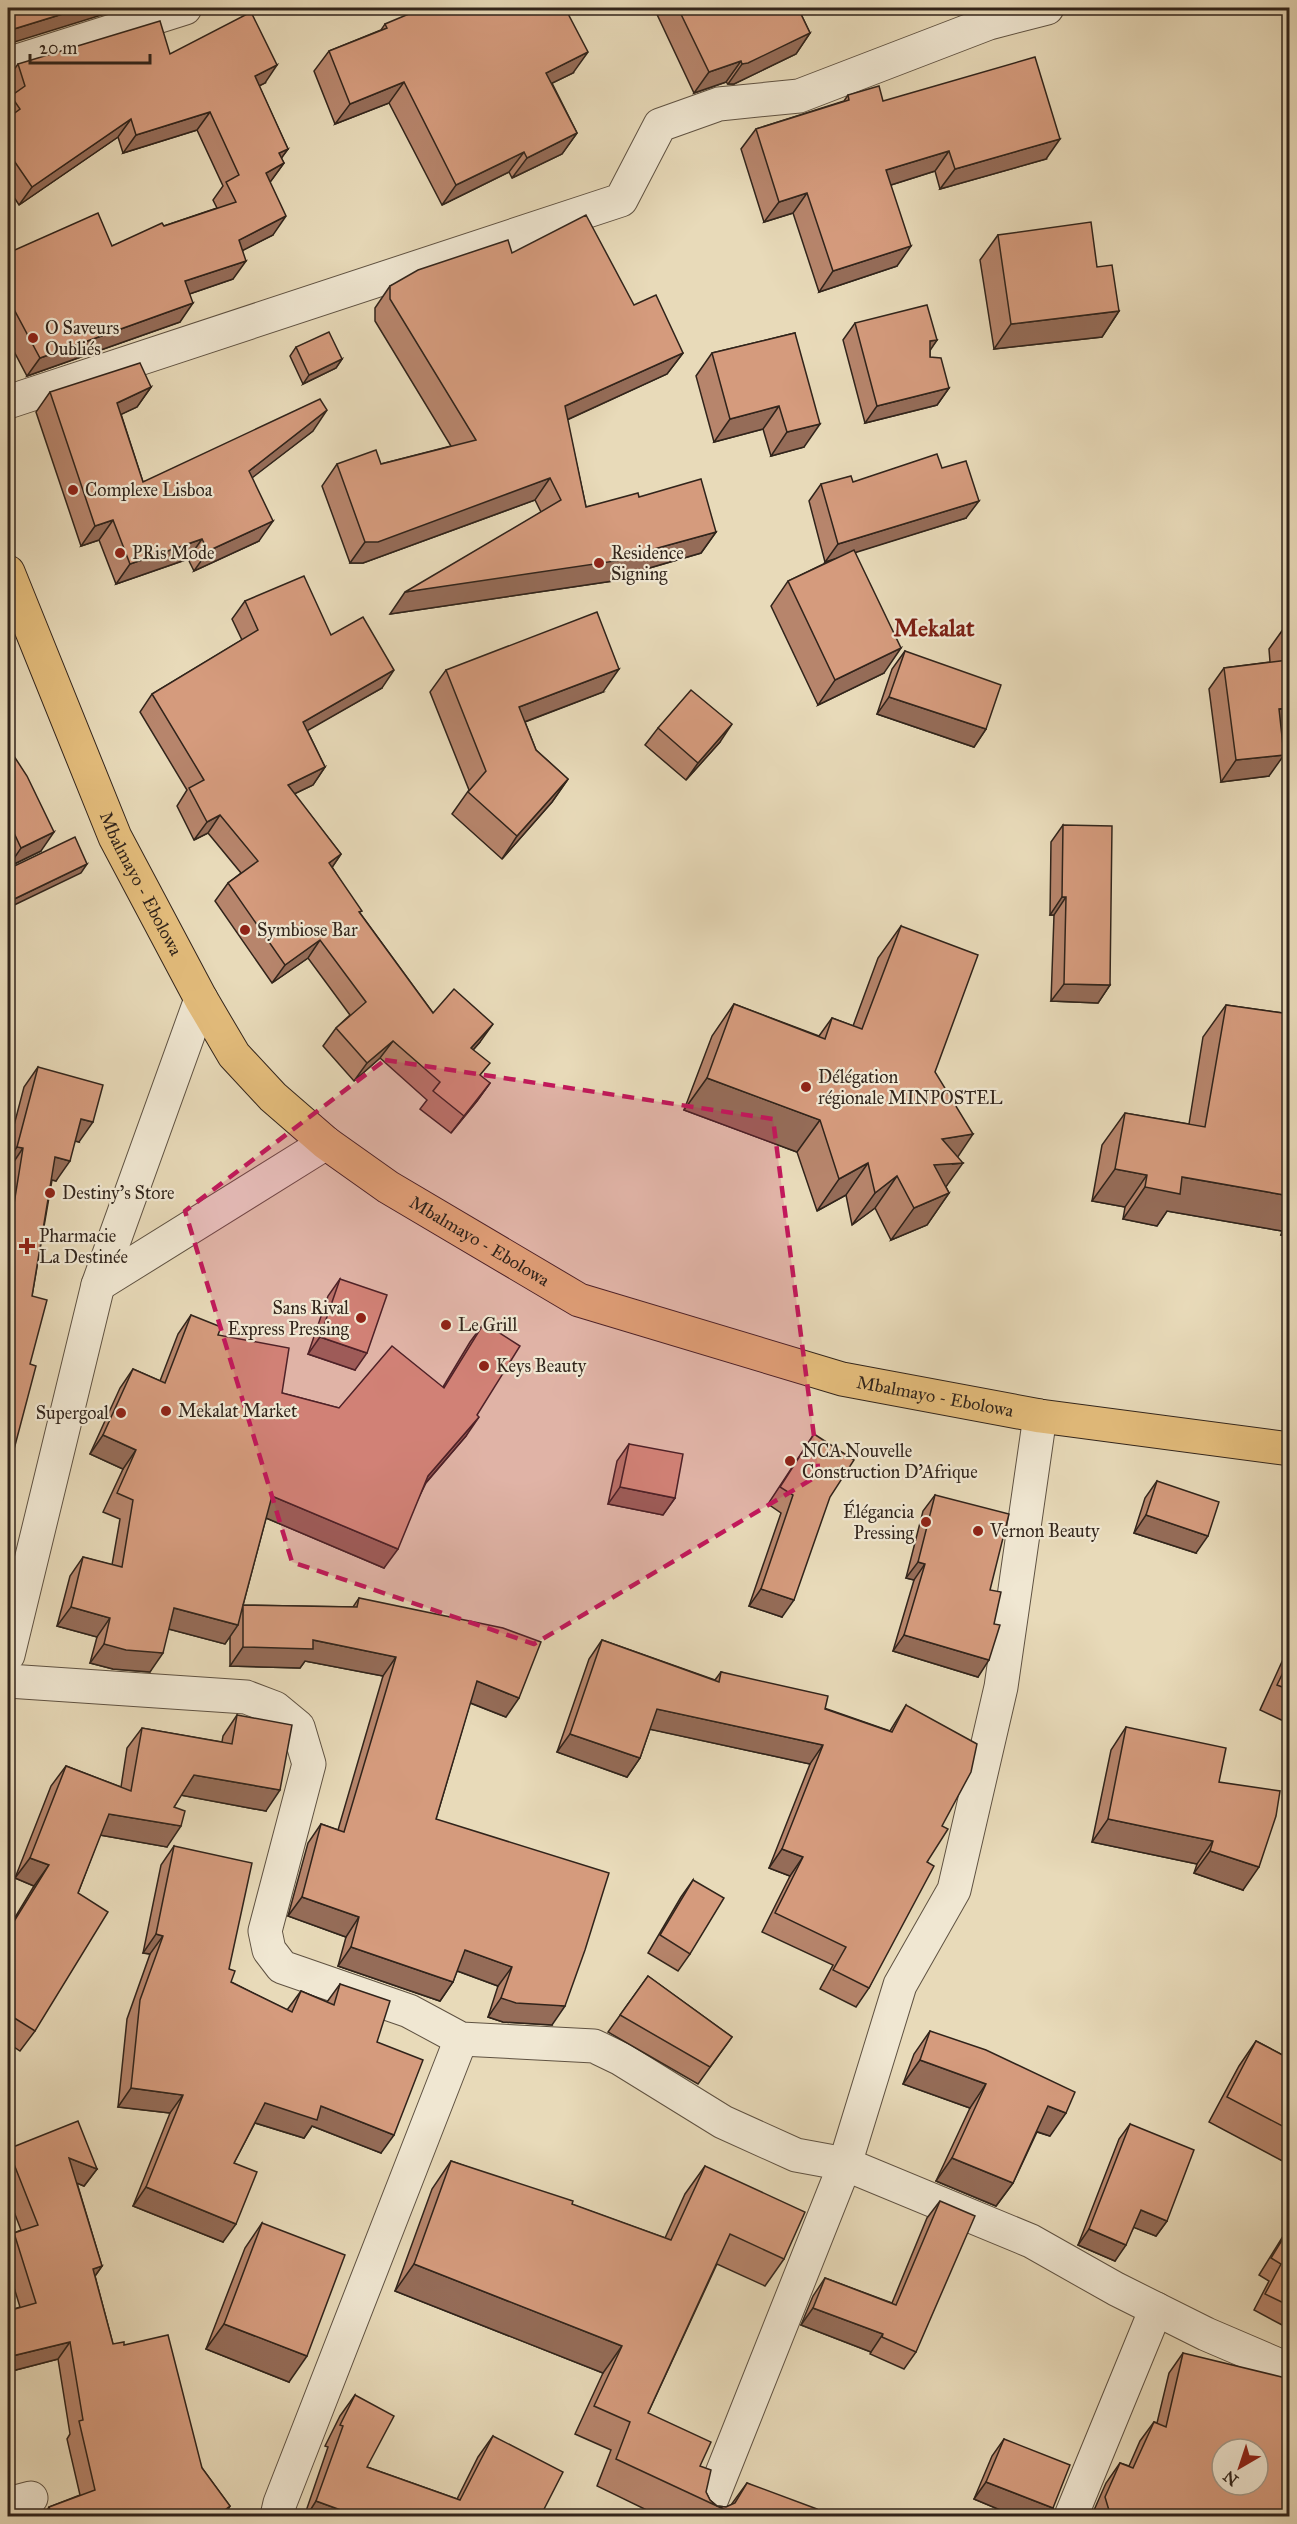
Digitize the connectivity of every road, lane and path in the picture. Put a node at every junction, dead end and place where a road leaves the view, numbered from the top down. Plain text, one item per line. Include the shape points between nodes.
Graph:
1 (186, 8) edge
2 (1047, 8) edge
3 (8, 64) edge
4 (8, 402) edge
5 (8, 572) edge
6 (201, 999) junction
7 (326, 1143) junction
8 (98, 1285) junction
9 (1040, 1416) junction
10 (1290, 1449) edge
11 (8, 1655) edge
12 (8, 1681) edge
13 (461, 2039) junction
14 (845, 2164) junction
15 (1156, 2309) junction
16 (1290, 2370) edge
17 (278, 2517) edge
18 (705, 2517) edge
19 (1071, 2517) edge

1 - 3 street
2 - 4 street via 989,23 799,96 719,104 660,125 621,200
5 - 6 highway, Mbalmayo - Ebolowa via 115,837
6 - 7 highway, Mbalmayo - Ebolowa via 234,1054 273,1097
6 - 8 street
7 - 8 street
7 - 9 highway, Mbalmayo - Ebolowa via 388,1187 579,1300 842,1379
8 - 11 street
9 - 10 highway, Mbalmayo - Ebolowa
9 - 14 street via 1001,1688 954,1890 900,1984
12 - 13 street via 246,1697 282,1714 297,1727 309,1764 266,1931 269,1950 282,1966 409,2011
13 - 14 street via 594,2046 723,2122 795,2154
13 - 17 street
14 - 15 street via 1032,2241
14 - 18 street
15 - 16 street
15 - 19 street

